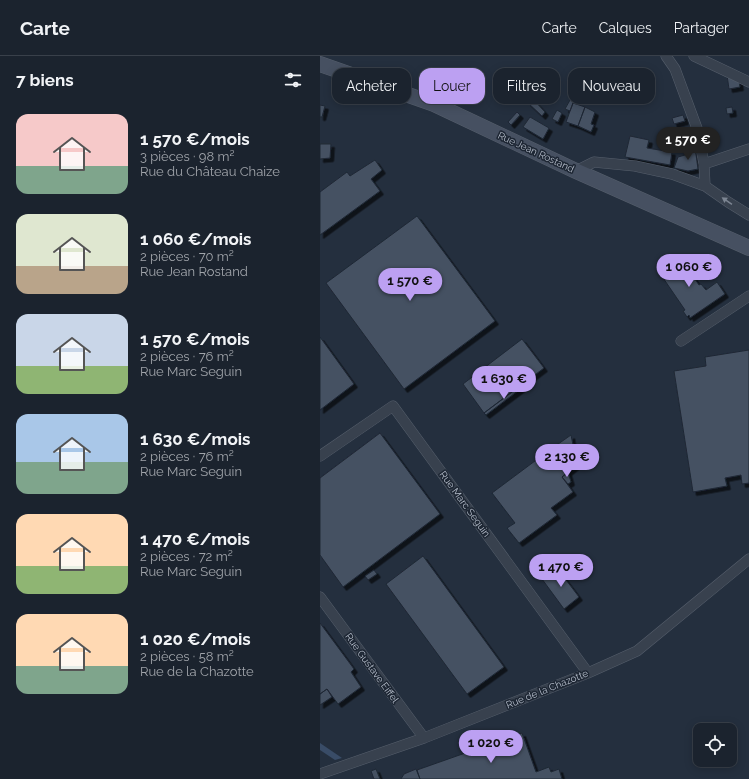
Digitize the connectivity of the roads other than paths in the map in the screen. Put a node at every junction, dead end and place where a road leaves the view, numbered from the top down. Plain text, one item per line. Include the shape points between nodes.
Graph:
1 (666, 56) edge
2 (694, 56) edge
3 (320, 64) edge
4 (749, 82) edge
5 (749, 149) edge
6 (704, 164) junction
7 (576, 170) junction
8 (705, 186) junction
9 (749, 215) edge
10 (749, 248) edge
11 (749, 296) edge
12 (681, 341) dead end
13 (320, 456) edge
14 (749, 559) edge
15 (320, 597) edge
16 (588, 673) junction
17 (424, 738) junction
18 (320, 774) edge

1 - 6 street via 675,69 698,131
2 - 4 street
3 - 7 main road, Rue Jean Rostand via 434,104
5 - 6 street
6 - 8 street
7 - 8 street via 594,162 635,166 672,174
7 - 10 main road, Rue Jean Rostand
9 -> 8 street
11 - 12 street
13 - 16 street, Rue Marc Seguin via 393,406
14 - 16 street, Rue de la Chazotte via 637,651
15 - 17 street, Rue Gustave Eiffel
16 - 17 street, Rue de la Chazotte
17 - 18 street, Rue de la Chazotte

